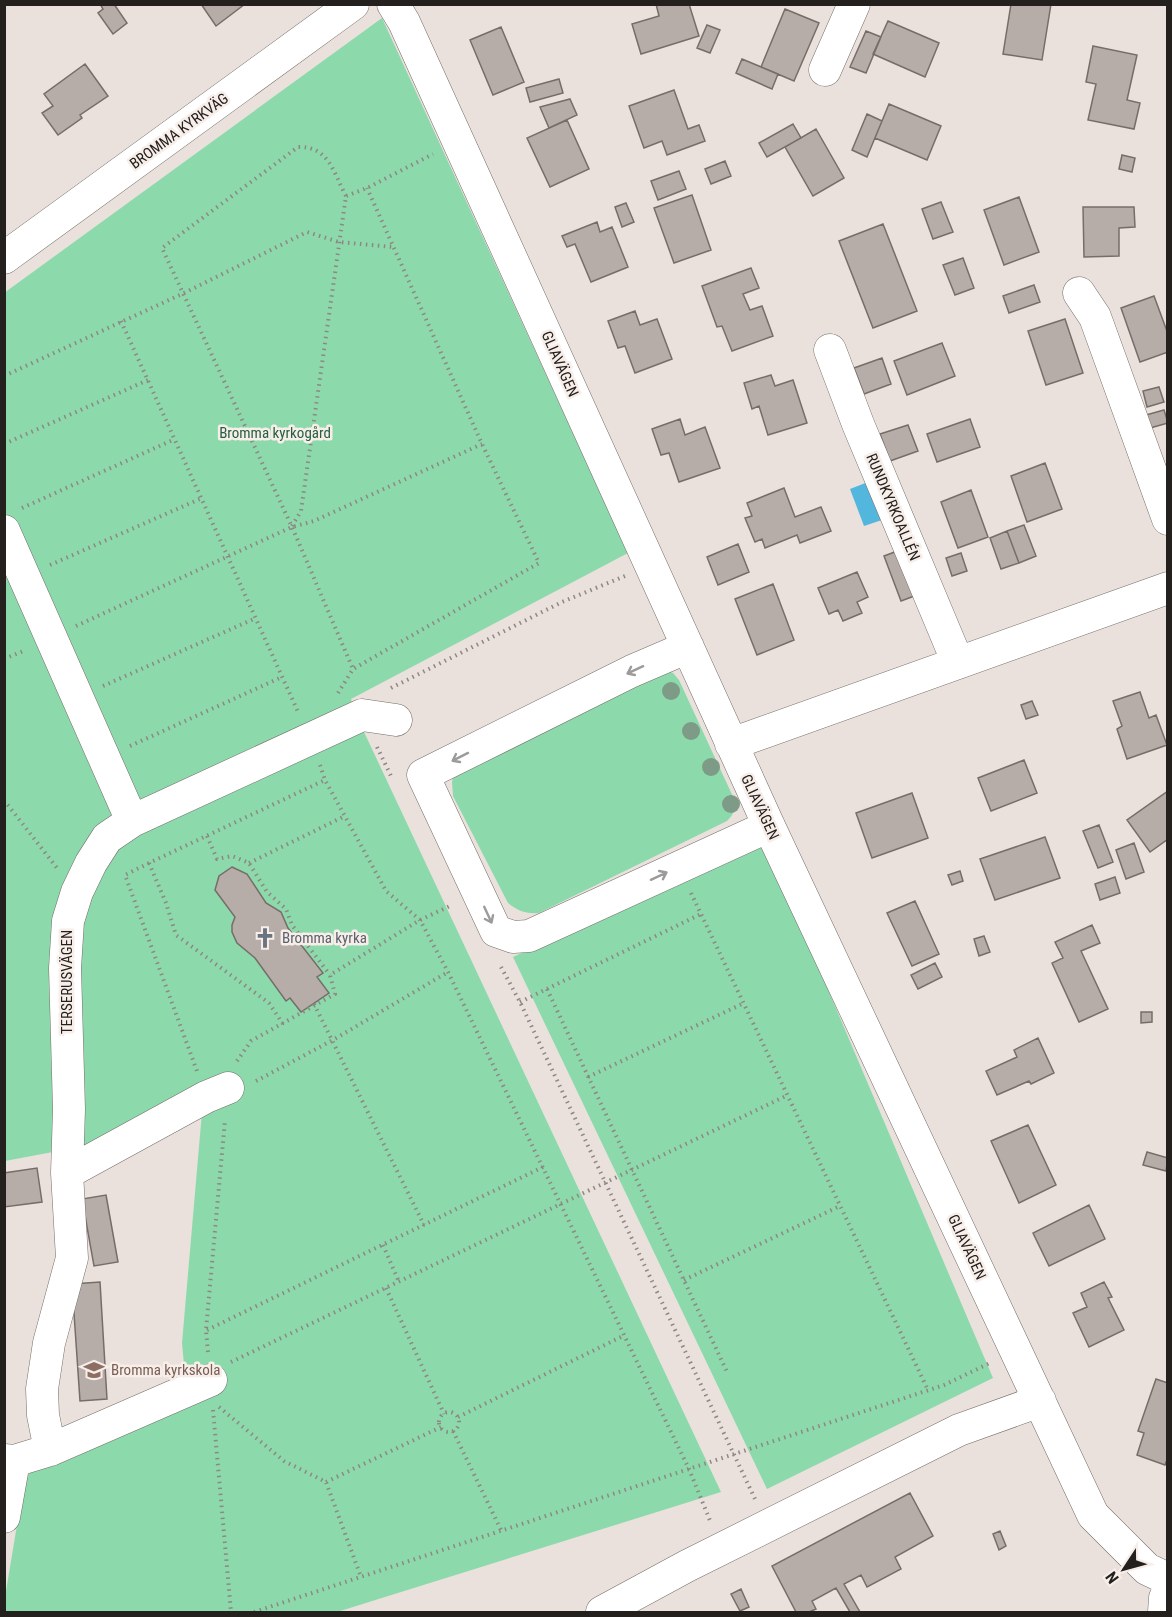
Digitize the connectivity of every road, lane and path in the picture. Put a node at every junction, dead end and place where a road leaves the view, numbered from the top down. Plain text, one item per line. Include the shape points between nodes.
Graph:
1 (352, 4) edge
2 (393, 4) edge
3 (854, 4) edge
4 (825, 70) dead end
5 (459, 143) junction
6 (367, 188) junction
7 (346, 195) junction
8 (339, 242) junction
9 (393, 247) junction
10 (4, 258) edge
11 (1079, 293) dead end
12 (182, 294) junction
13 (121, 321) junction
14 (830, 350) dead end
15 (4, 376) edge
16 (148, 380) junction
17 (175, 439) junction
18 (4, 444) edge
19 (482, 444) junction
20 (202, 498) junction
21 (1167, 519) edge
22 (10, 521) edge
23 (292, 527) junction
24 (228, 556) junction
25 (631, 574) dead end
26 (25, 576) junction
27 (1167, 588) edge
28 (256, 618) junction
29 (52, 638) junction
30 (688, 647) junction
31 (4, 659) edge
32 (958, 663) junction
33 (353, 669) junction
34 (282, 677) junction
35 (390, 688) dead end
36 (78, 697) junction
37 (335, 699) dead end
38 (362, 715) junction
39 (396, 720) dead end
40 (311, 740) junction
41 (731, 744) junction
42 (105, 758) junction
43 (325, 780) junction
44 (398, 788) dead end
45 (4, 800) edge
46 (345, 816) junction
47 (132, 821) junction
48 (769, 826) junction
49 (207, 836) junction
50 (149, 863) junction
51 (249, 863) junction
52 (687, 883) dead end
53 (77, 892) junction
54 (458, 914) dead end
55 (701, 914) junction
56 (420, 920) junction
57 (493, 962) dead end
58 (511, 965) dead end
59 (501, 967) junction
60 (448, 972) junction
61 (330, 975) junction
62 (547, 989) junction
63 (520, 1002) junction
64 (744, 1003) junction
65 (315, 1005) junction
66 (284, 1024) junction
67 (333, 1040) junction
68 (588, 1077) junction
69 (217, 1092) junction
70 (788, 1095) junction
71 (543, 1167) junction
72 (632, 1170) junction
73 (67, 1173) junction
74 (605, 1183) junction
75 (562, 1204) junction
76 (840, 1206) junction
77 (424, 1225) junction
78 (383, 1245) junction
79 (684, 1280) junction
80 (399, 1282) junction
81 (386, 1288) junction
82 (206, 1330) dead end
83 (625, 1335) junction
84 (996, 1360) dead end
85 (728, 1374) dead end
86 (928, 1390) junction
87 (212, 1391) junction
88 (1040, 1401) junction
89 (444, 1414) junction
90 (458, 1417) junction
91 (441, 1426) junction
92 (453, 1431) junction
93 (50, 1450) junction
94 (733, 1455) junction
95 (9, 1461) edge
96 (689, 1469) junction
97 (326, 1482) junction
98 (4, 1517) edge
99 (768, 1526) junction
100 (501, 1531) junction
101 (721, 1549) junction
102 (361, 1577) junction
103 (1167, 1579) edge
104 (1167, 1592) edge
105 (254, 1612) edge
106 (602, 1612) edge
107 (1164, 1612) edge

1 - 10 street, BROMMA KYRKVÄG
2 - 5 street, GLIAVÄGEN
3 - 4 street
5 - 6 path
5 - 30 street, GLIAVÄGEN
6 - 7 path
6 - 9 path
7 - 8 path
7 - 12 path via 325,155 312,146 298,147 162,249
8 - 9 path
8 - 12 path via 306,232
8 - 23 path via 302,511
9 - 19 path
11 - 21 street via 1095,317
12 - 13 path
12 - 23 path
13 - 15 path
13 - 16 path
14 - 32 street, RUNDKYRKOALLÉN
16 - 17 path
16 - 18 path
17 - 20 path
17 - 22 path
19 - 23 path via 314,521
19 - 33 path via 539,563
20 - 24 path
20 - 26 path
22 - 26 street
23 - 24 path
23 - 33 path
24 - 28 path
24 - 29 path
25 - 35 path via 562,602
26 - 29 street
27 - 32 street
28 - 34 path
28 - 36 path
29 - 31 path
29 - 36 street
30 - 41 street, GLIAVÄGEN
30 -> 48 street via 423,775 496,932 513,937 529,936
32 - 41 street
33 - 37 path
34 - 40 path
34 - 42 path
36 - 42 street
38 - 39 street
38 - 40 street, TERSERUSVÄGEN
38 - 44 path
40 - 43 path
40 - 47 street, TERSERUSVÄGEN
41 - 48 street, GLIAVÄGEN
42 - 47 street
43 - 46 path
43 - 49 path
45 - 53 path
46 - 51 path
46 - 56 path via 386,891
47 - 53 street, TERSERUSVÄGEN via 107,838
48 - 88 street, GLIAVÄGEN
49 - 50 path
49 - 51 path via 217,859 232,856
50 - 66 path via 176,935 268,1003
50 - 69 path via 125,875
51 - 61 path via 267,892 286,909 292,925
52 - 55 path
53 - 73 street, TERSERUSVÄGEN via 68,921 65,968
54 - 56 path via 454,904
55 - 62 path
55 - 64 path
56 - 60 path
56 - 61 path
57 - 59 path
58 - 59 path
59 - 63 path
60 - 67 path
60 - 71 path
61 - 65 path via 335,994
62 - 63 path
62 - 68 path
63 - 74 path
64 - 68 path
64 - 70 path
65 - 66 path
65 - 67 path
66 - 69 path via 251,1041
67 - 69 path via 244,1088
67 - 77 path
68 - 72 path
69 - 73 street
70 - 72 path
70 - 76 path
71 - 75 path
71 - 77 path
72 - 74 path
72 - 79 path
73 - 93 street, TERSERUSVÄGEN via 72,1258 49,1343 42,1389
74 - 75 path
74 - 94 path
75 - 80 path
75 - 83 path
76 - 79 path
76 - 86 path
77 - 78 path
78 - 80 path
78 - 82 path
79 - 85 path
80 - 81 path
81 - 87 path via 223,1365
81 - 89 path
83 - 90 path
83 - 96 path
84 - 86 path
86 - 94 path
87 - 93 street
87 - 97 path via 284,1461
88 - 99 street via 959,1430
88 - 103 street, GLIAVÄGEN via 1093,1515 1147,1569
89 - 90 path
89 - 91 path
90 - 92 path via 458,1427
91 - 92 path
91 - 97 path
92 - 100 path
93 - 95 street
94 - 96 path
94 - 99 path
95 - 98 street
96 - 100 path
96 - 101 path
97 - 102 path
99 - 101 street
100 - 102 path
101 - 106 street
102 - 105 path
104 - 107 street

